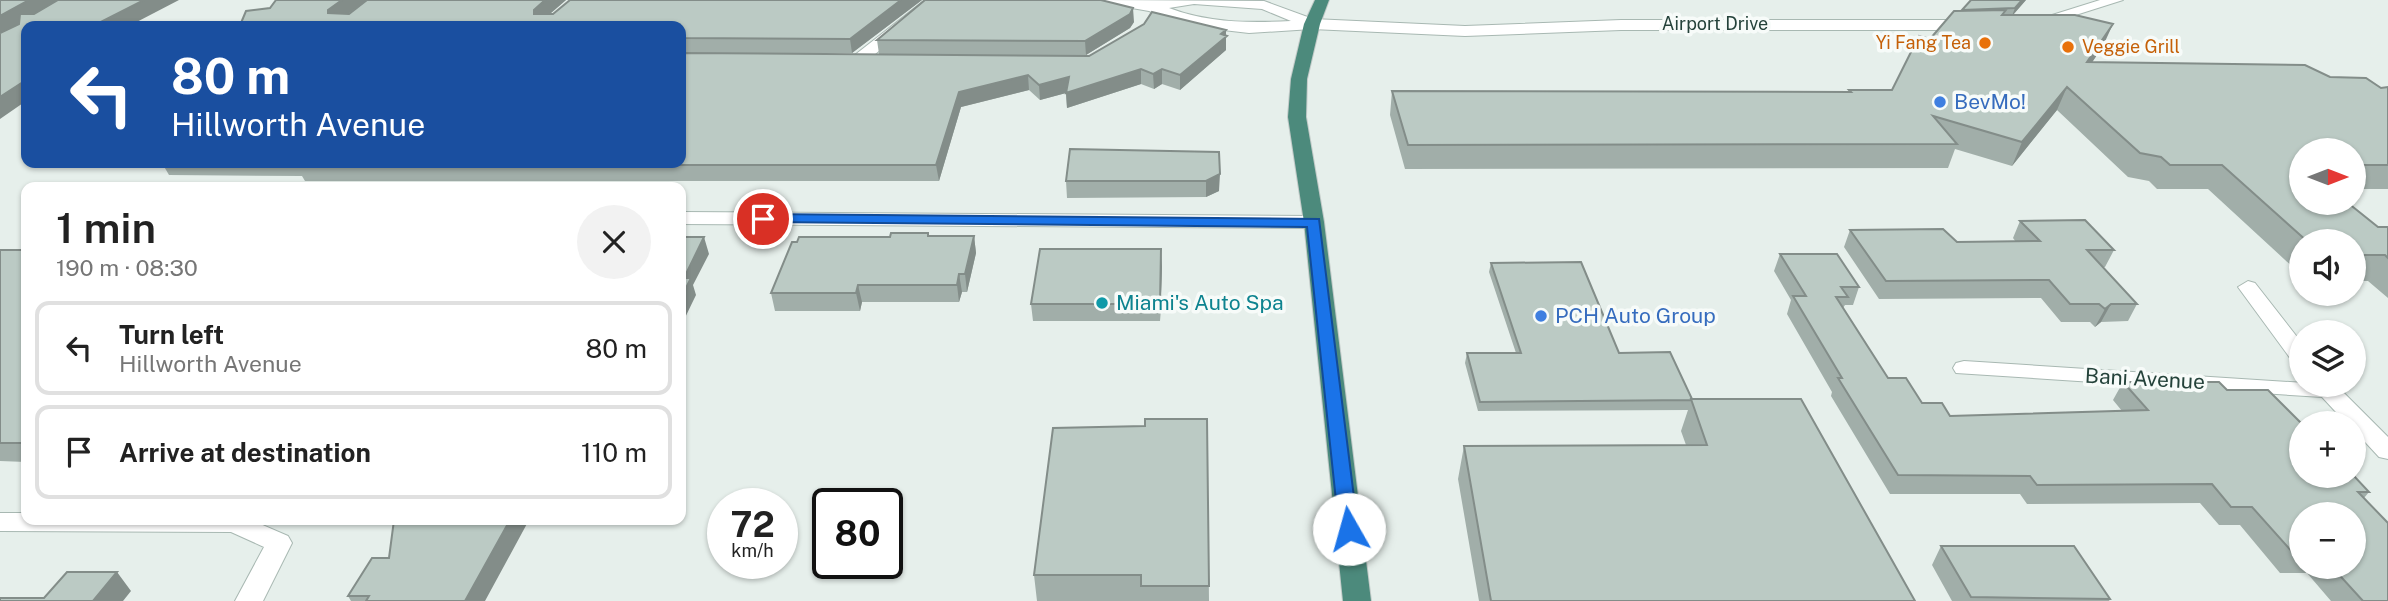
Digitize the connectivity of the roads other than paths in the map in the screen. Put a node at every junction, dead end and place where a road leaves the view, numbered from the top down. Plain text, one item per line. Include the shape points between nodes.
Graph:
1 (934, 0) edge
2 (1109, 0) edge
3 (1322, 0) edge
4 (2116, 0) edge
5 (1154, 3) edge
6 (2028, 22) edge
7 (1143, 24) edge
8 (1312, 24) junction
9 (1990, 25) edge
10 (884, 61) edge
11 (686, 218) edge
12 (1314, 222) junction
13 (2248, 287) dead end
14 (2289, 341) edge
15 (1965, 369) dead end
16 (2289, 385) edge
17 (2335, 397) edge
18 (2388, 451) edge
19 (0, 522) edge
20 (21, 522) edge
21 (238, 525) edge
22 (249, 601) edge
23 (1357, 601) edge

1 - 10 street via 850,60
2 - 5 street
3 - 8 highway
4 - 6 street via 2053,20
5 - 7 street
5 - 8 street via 1194,0 1264,5
5 - 8 street via 1189,21 1249,28
8 - 9 street, Airport Drive via 1465,31 1620,25
8 - 12 highway via 1297,117
11 - 12 street
12 - 23 highway
13 - 14 street
15 - 16 street, Bani Avenue
17 - 18 street
19 - 20 street
21 - 22 street via 279,543

